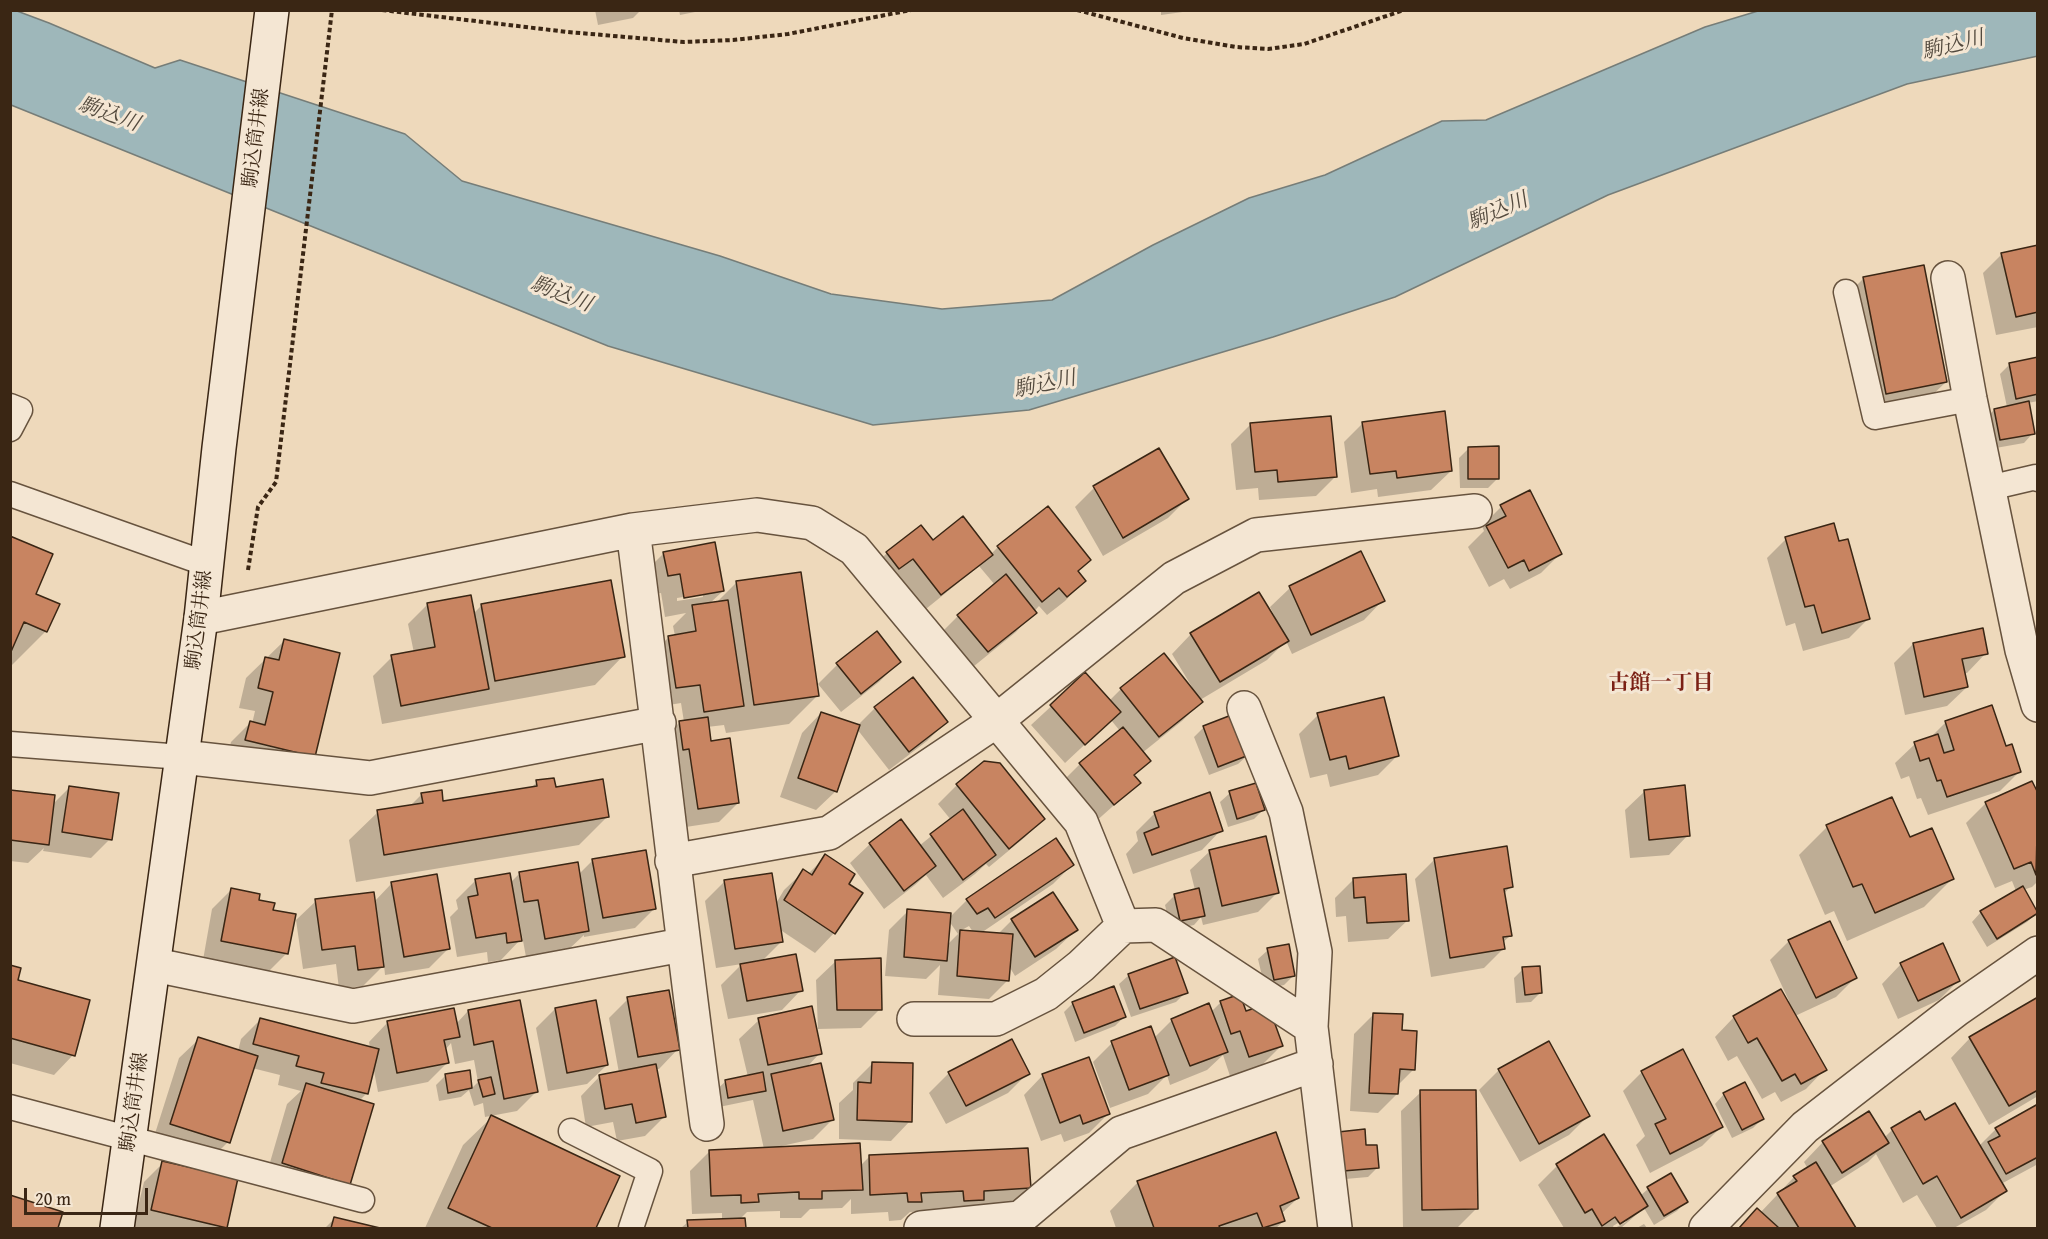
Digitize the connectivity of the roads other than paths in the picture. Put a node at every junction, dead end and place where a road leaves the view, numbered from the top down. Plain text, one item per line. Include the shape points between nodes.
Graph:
1 (272, 11) edge
2 (1948, 278) dead end
3 (1846, 292) dead end
4 (1970, 399) junction
5 (10, 406) edge
6 (10, 429) edge
7 (2037, 477) edge
8 (1989, 488) junction
9 (10, 494) edge
10 (1475, 511) dead end
11 (633, 530) junction
12 (207, 564) junction
13 (201, 618) junction
14 (2037, 705) edge
15 (1244, 708) dead end
16 (996, 721) junction
17 (659, 723) junction
18 (10, 744) edge
19 (182, 757) junction
20 (672, 861) junction
21 (1123, 926) junction
22 (682, 945) junction
23 (2037, 953) edge
24 (155, 965) junction
25 (914, 1019) dead end
26 (1311, 1027) junction
27 (1316, 1064) junction
28 (10, 1107) edge
29 (707, 1124) dead end
30 (571, 1131) dead end
31 (130, 1137) junction
32 (362, 1200) dead end
33 (117, 1228) edge
34 (631, 1228) edge
35 (921, 1228) edge
36 (1335, 1228) edge
37 (1706, 1228) edge

1 - 12 street, 駒込筒井線
2 - 4 street
3 - 4 lane via 1875,417
4 - 8 street
5 - 6 lane via 20,410
7 - 8 lane
8 - 14 street
9 - 12 lane
10 - 16 street via 1256,535 1174,578
11 - 13 street
11 - 16 street via 757,515 812,523 854,549
11 - 17 street
12 - 13 street, 駒込筒井線
13 - 19 street, 駒込筒井線
15 - 26 street via 1286,812 1315,952
16 - 20 street via 829,833
16 - 21 street via 1081,822
17 - 19 street via 370,778
17 - 20 street
18 - 19 lane
19 - 24 street, 駒込筒井線
20 - 22 street
21 - 25 street via 1047,994 996,1019
21 - 26 street via 1156,925
22 - 24 street via 353,1006
22 - 29 street
23 - 37 street via 1804,1127
24 - 31 street, 駒込筒井線
26 - 27 street
27 - 35 street via 1121,1133 1020,1218
27 - 36 street
28 - 31 lane
30 - 34 lane via 650,1171
31 - 32 lane
31 - 33 street, 駒込筒井線

